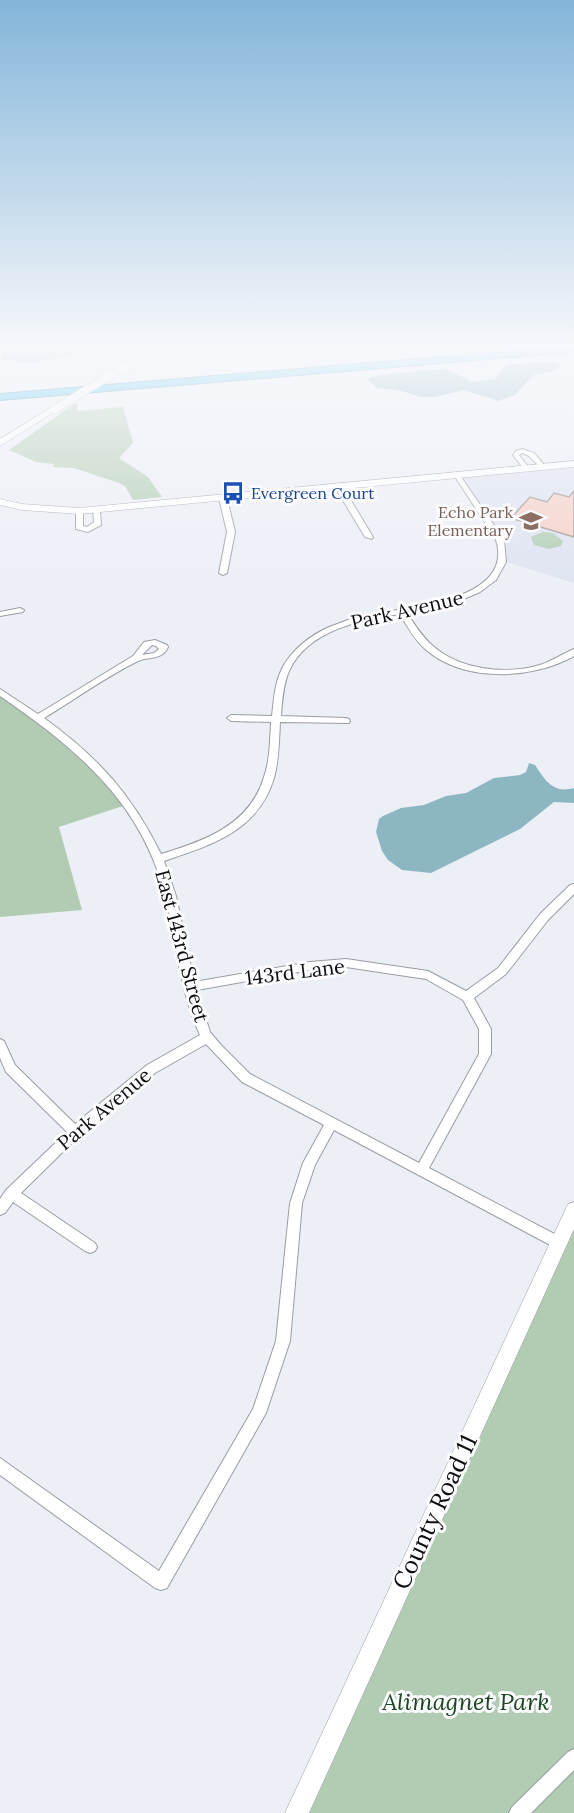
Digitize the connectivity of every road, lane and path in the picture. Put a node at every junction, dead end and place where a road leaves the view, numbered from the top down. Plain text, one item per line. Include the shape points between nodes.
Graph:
1 (23, 429) edge
2 (0, 443) edge
3 (574, 464) edge
4 (542, 466) junction
5 (526, 468) junction
6 (457, 475) junction
7 (339, 487) junction
8 (223, 498) junction
9 (0, 502) edge
10 (96, 510) junction
11 (79, 511) junction
12 (369, 537) dead end
13 (223, 573) dead end
14 (20, 610) dead end
15 (402, 611) junction
16 (0, 614) edge
17 (574, 652) edge
18 (136, 658) dead end
19 (0, 692) edge
20 (38, 718) junction
21 (231, 718) dead end
22 (276, 719) junction
23 (346, 721) dead end
24 (159, 860) junction
25 (574, 888) edge
26 (189, 987) junction
27 (467, 997) junction
28 (207, 1037) junction
29 (0, 1044) edge
30 (331, 1124) junction
31 (75, 1132) junction
32 (421, 1171) junction
33 (11, 1194) junction
34 (0, 1209) edge
35 (574, 1210) edge
36 (559, 1243) junction
37 (90, 1247) dead end
38 (0, 1466) edge
39 (574, 1758) edge
40 (297, 1813) edge
41 (518, 1813) edge

1 - 2 street, bridge
3 - 4 street
4 - 5 street
4 - 5 street via 533,454 518,452 516,455
5 - 6 street
6 - 7 street
6 - 15 street, Park Avenue via 500,540 503,564 492,580 472,594
7 - 8 street
7 - 12 street
8 - 10 street
8 - 13 street via 231,532
9 - 11 street
10 - 11 street
10 - 11 street via 98,523 88,530 79,527
14 - 16 street
15 - 17 street via 432,650 453,662 481,670 511,672 537,668
15 - 22 street, Park Avenue via 345,624 306,645 282,677
18 - 20 street
19 - 20 street, East 143rd Street
20 - 24 street, East 143rd Street via 77,746 111,780 140,820
21 - 22 street
22 - 23 street
22 - 24 street, Park Avenue via 272,775 256,807 217,839
24 - 26 street, East 143rd Street
25 - 27 street via 544,917 502,970
26 - 27 street, 143rd Lane via 346,963 428,975
26 - 28 street, East 143rd Street
27 - 32 street via 485,1029 485,1054
28 - 30 street, East 143rd Street via 246,1078
28 - 31 street, Park Avenue via 151,1069
29 - 31 street via 10,1068
30 - 32 street, East 143rd Street
30 - 38 street via 309,1163 296,1203 283,1341 259,1413 161,1582
31 - 33 street, Park Avenue
32 - 36 street, East 143rd Street
33 - 34 street, Park Avenue
33 - 37 street
35 - 36 street, County Road 11
36 - 40 street, County Road 11
39 - 41 street

